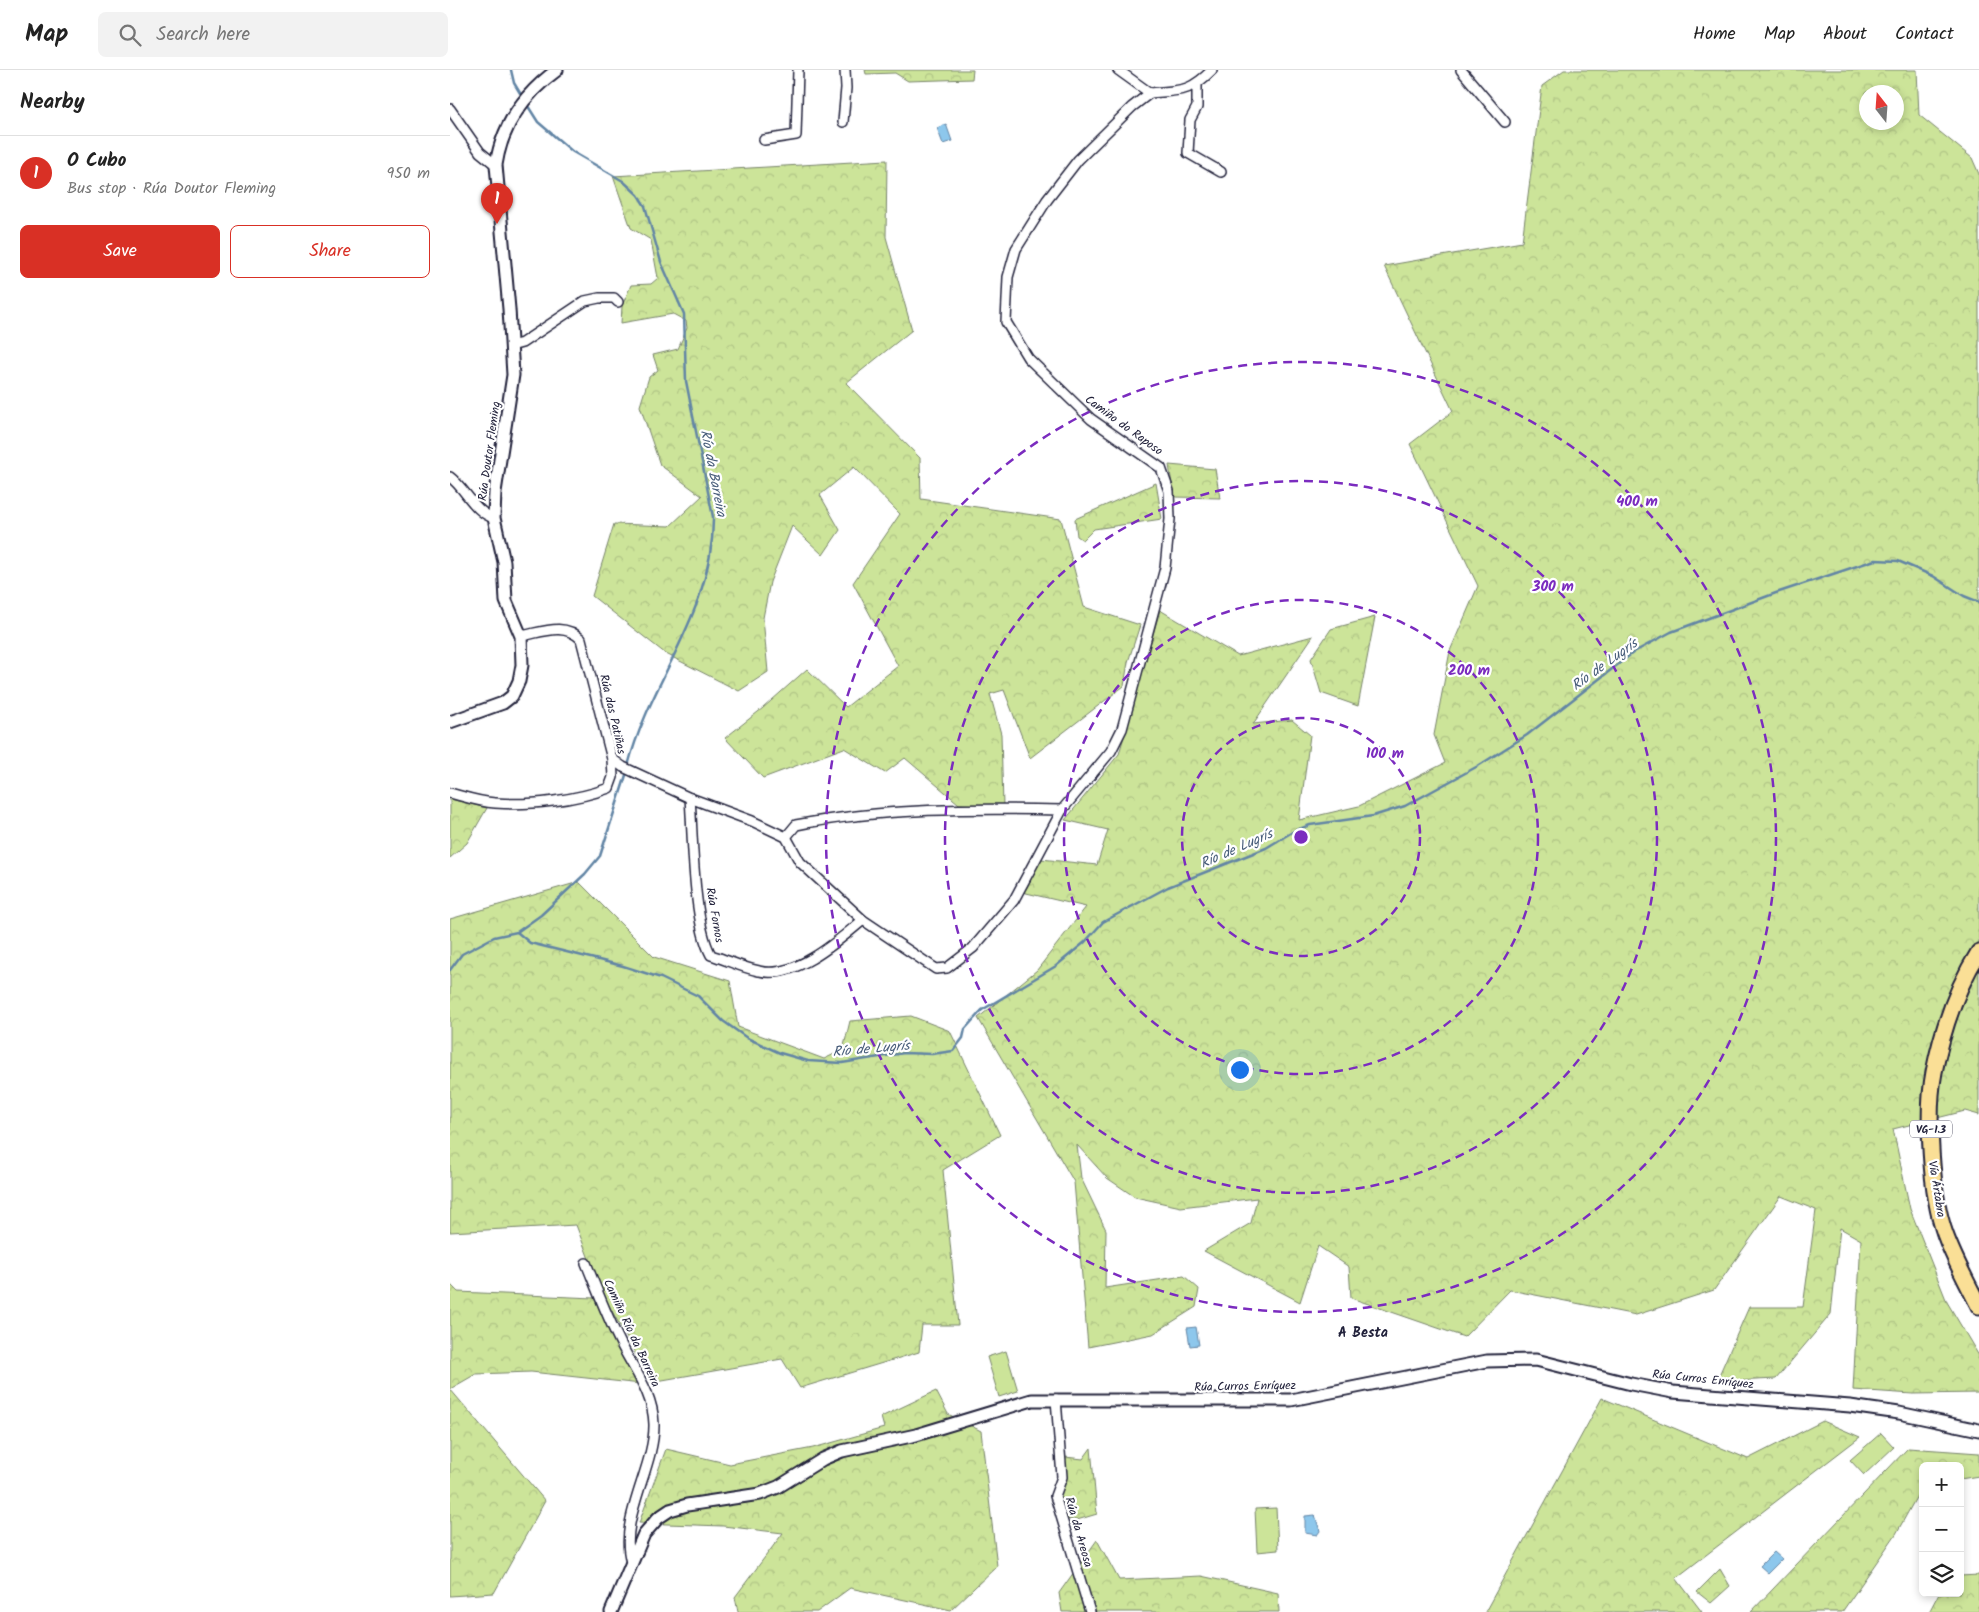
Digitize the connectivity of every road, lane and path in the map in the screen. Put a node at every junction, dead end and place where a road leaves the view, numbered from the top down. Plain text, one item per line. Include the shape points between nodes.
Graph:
1 (556, 70) edge
2 (798, 70) edge
3 (845, 70) edge
4 (1118, 70) edge
5 (1212, 70) edge
6 (1461, 70) edge
7 (1197, 85) junction
8 (1150, 94) junction
9 (450, 109) edge
10 (843, 122) dead end
11 (1504, 122) dead end
12 (764, 140) dead end
13 (496, 165) junction
14 (1221, 172) dead end
15 (618, 302) dead end
16 (511, 346) junction
17 (450, 477) edge
18 (494, 518) junction
19 (521, 636) junction
20 (450, 722) edge
21 (612, 759) junction
22 (450, 793) edge
23 (690, 798) junction
24 (1062, 810) junction
25 (786, 837) junction
26 (863, 920) junction
27 (1979, 952) edge
28 (586, 1263) dead end
29 (1979, 1306) edge
30 (1056, 1399) junction
31 (1979, 1430) edge
32 (631, 1562) junction
33 (611, 1612) edge
34 (1090, 1612) edge

1 - 13 street, Rúa Doutor Fleming via 526,95 502,138
2 - 12 street via 796,135
3 - 10 street
4 - 8 street
5 - 7 street
6 - 11 street
7 - 8 street
7 - 14 street via 1197,107 1190,120 1188,153
8 - 24 street, Camiño do Raposo via 1132,107 1078,160 1047,200 1016,249 1008,277 1006,322 1028,358 1091,419 1161,468 1169,491 1165,568 1122,729 1111,751
9 - 13 street via 480,152
13 - 16 street, Rúa Doutor Fleming
15 - 16 street via 614,298 585,301 522,344
16 - 18 street, Rúa Doutor Fleming via 512,375
17 - 18 street via 478,508
18 - 19 street, Rúa Doutor Fleming via 504,562 506,601
19 - 20 street, Rúa Doutor Fleming via 522,665 512,696 492,708
19 - 21 street, Rúa das Patiñas via 558,629 573,631 581,639
21 - 22 street, Rúa das Patiñas via 613,777 609,788 594,794 519,804 494,803
21 - 23 street
23 - 25 street
23 - 26 street, Rúa Fornos via 700,912 705,944 711,954 760,972 778,971 802,964
24 - 25 street via 966,809 856,817 796,825
24 - 26 street via 1014,900 974,948 947,968 936,969
25 - 26 street via 800,862
27 - 29 highway, Vía Ártabra / VG-1.3 via 1950,1016 1934,1074 1931,1136 1934,1180 1945,1232
28 - 32 street, Camiño Río da Barreira via 608,1317 646,1389 654,1421 651,1452 636,1494 628,1548
30 - 31 street, Rúa Curros Enríquez via 1291,1400 1487,1361 1536,1360 1674,1392 1899,1412
30 - 32 street, Rúa Curros Enríquez via 1010,1405 916,1435 842,1451 760,1494 670,1510 650,1525
30 - 34 street, Rúa da Areosa via 1062,1477 1055,1496
32 - 33 street, Rúa Curros Enríquez

